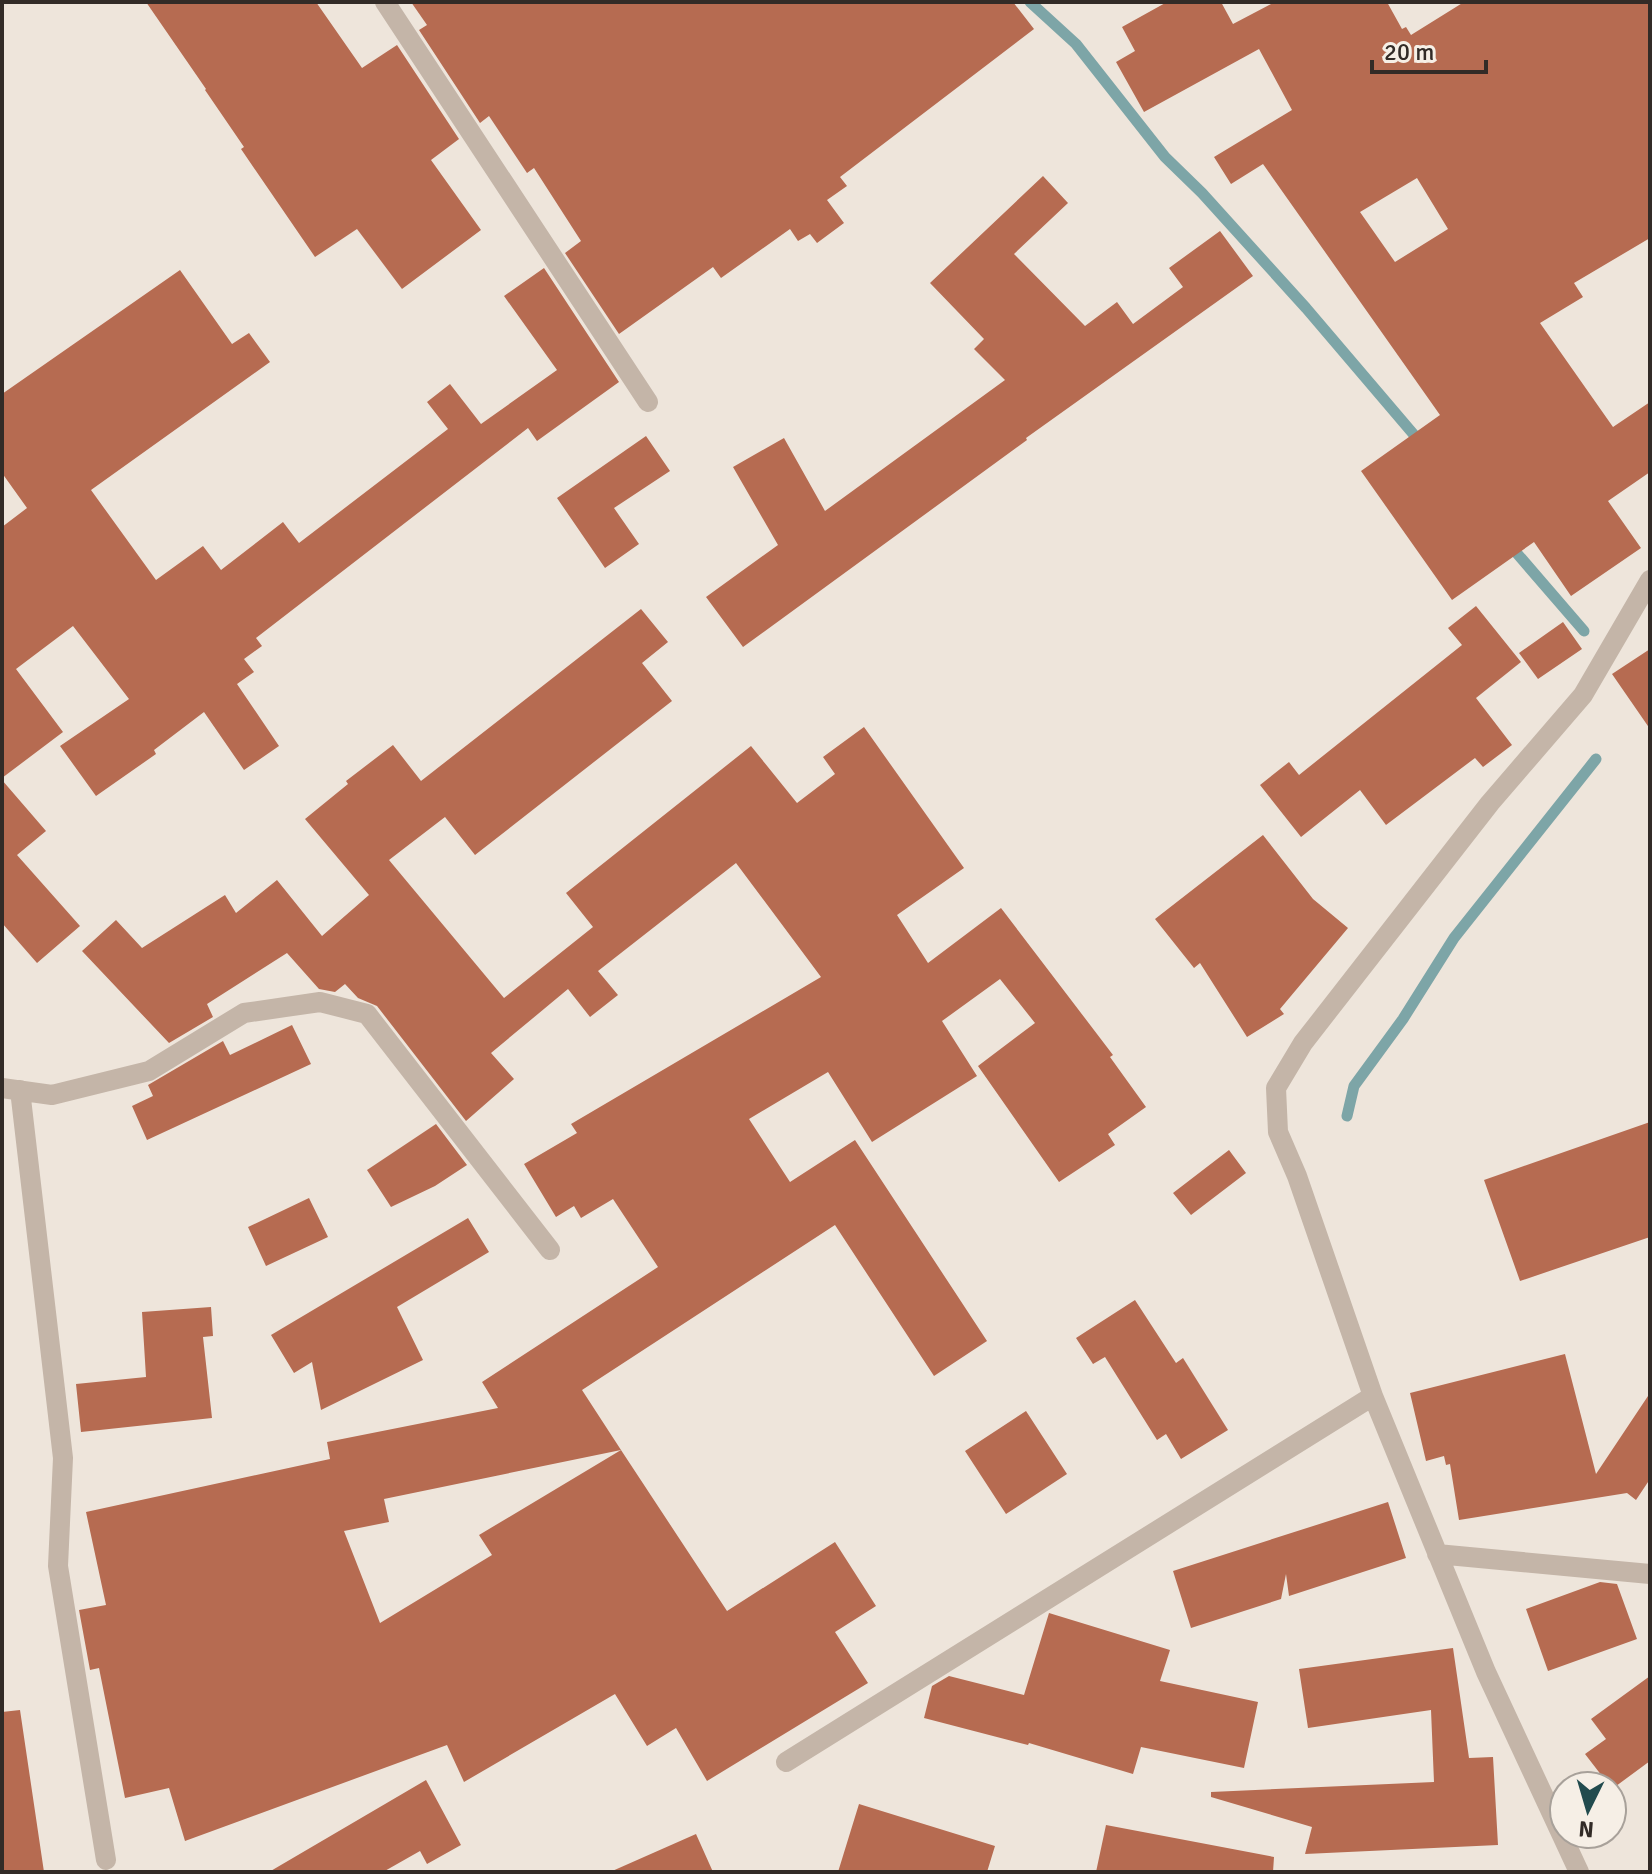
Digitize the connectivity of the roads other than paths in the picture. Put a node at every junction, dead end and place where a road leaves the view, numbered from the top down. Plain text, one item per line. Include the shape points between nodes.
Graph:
1 (385, 2) edge
2 (648, 402) dead end
3 (1650, 580) edge
4 (11, 1089) edge
5 (550, 1250) dead end
6 (1373, 1396) junction
7 (1437, 1554) junction
8 (1650, 1574) edge
9 (786, 1762) dead end
10 (106, 1860) dead end
11 (1579, 1872) edge

1 - 2 street
3 - 6 street via 1583,695 1490,803 1303,1043 1276,1088 1278,1132
4 - 5 street via 52,1095 149,1071 244,1013 320,1002 367,1014
4 - 10 street via 63,1458 58,1566
6 - 7 street
6 - 9 street
7 - 8 street
7 - 11 street

